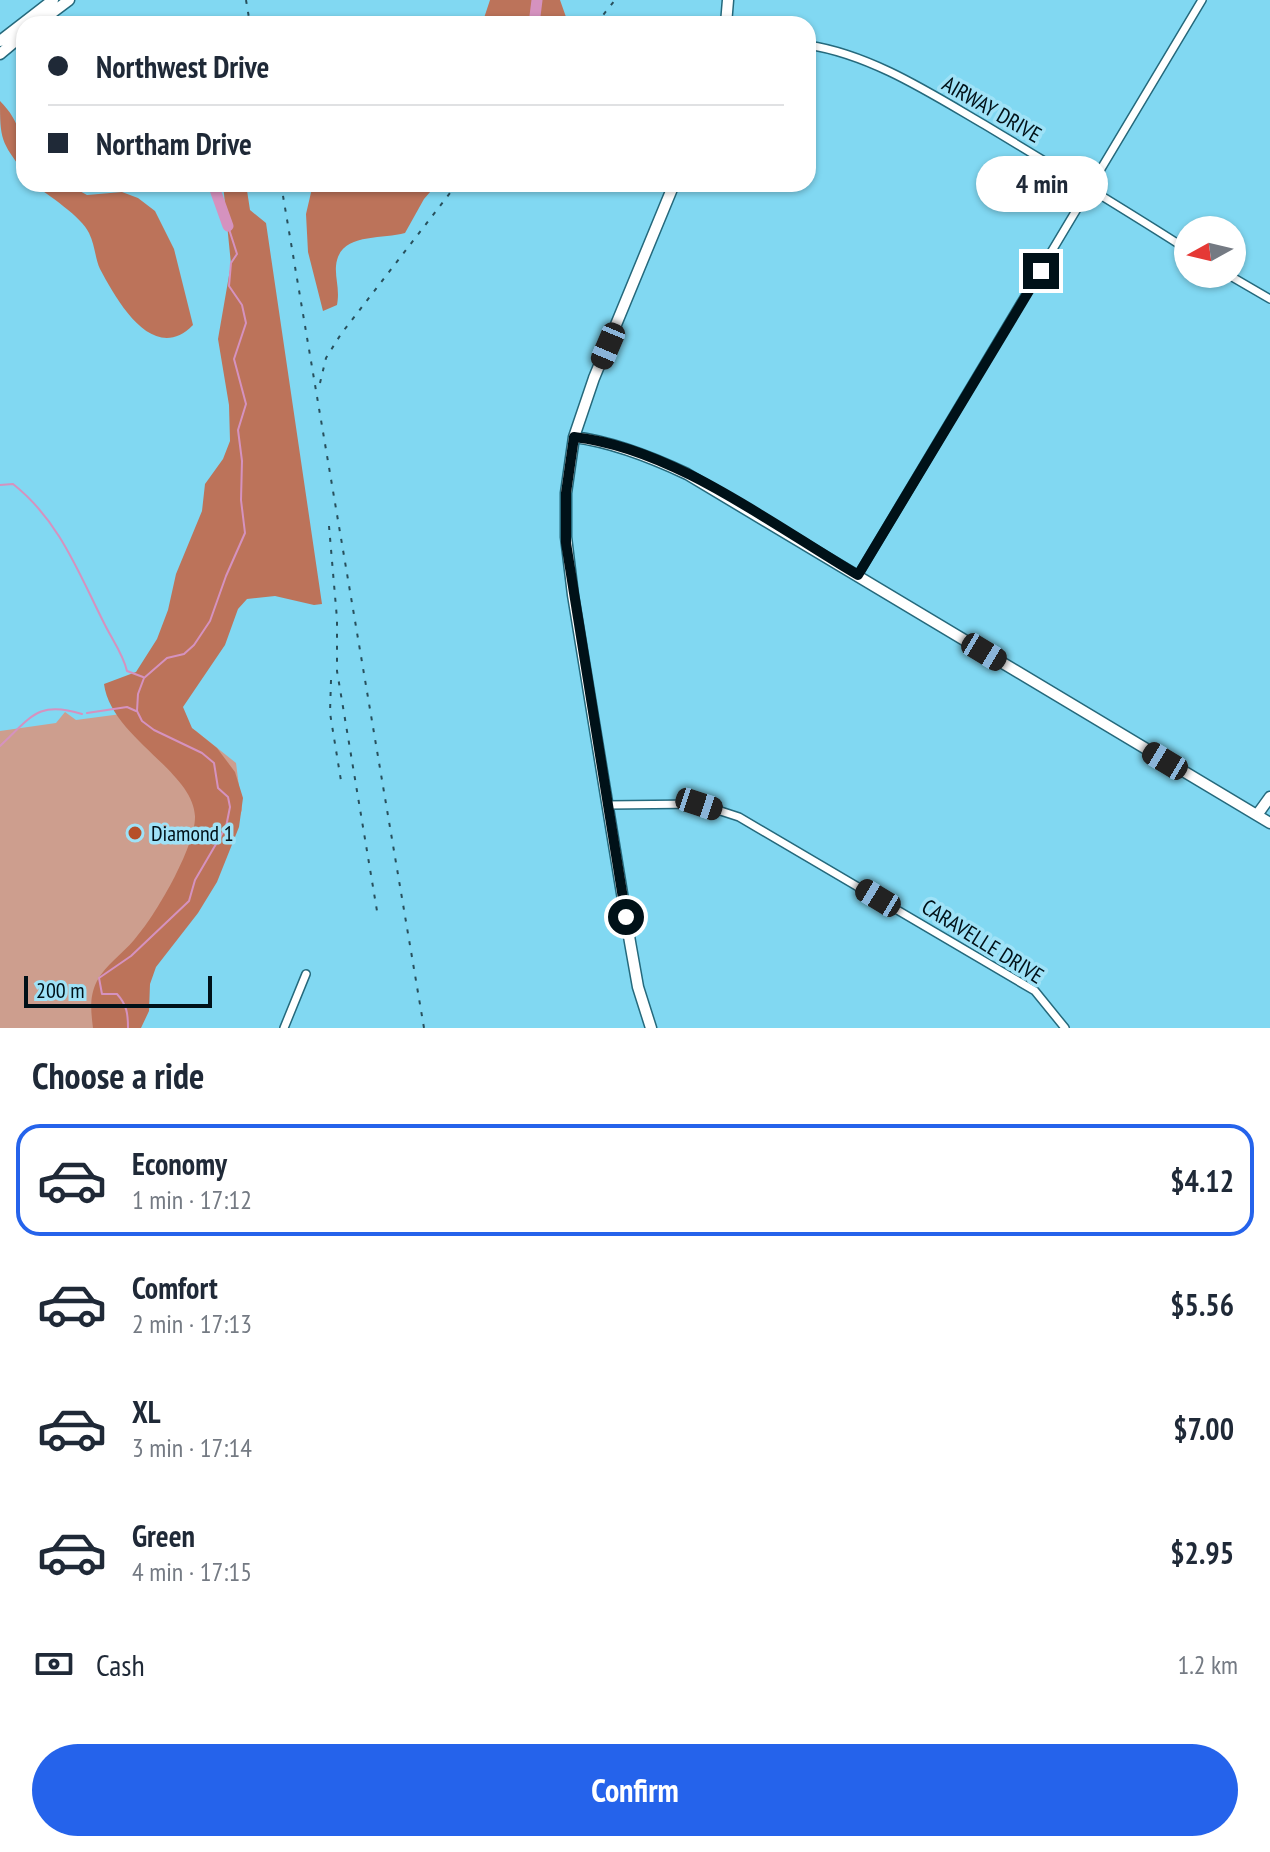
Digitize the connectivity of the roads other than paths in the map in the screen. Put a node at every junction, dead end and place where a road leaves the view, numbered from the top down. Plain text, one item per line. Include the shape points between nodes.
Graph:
1 (53, 0) edge
2 (69, 0) edge
3 (1202, 0) edge
4 (32, 16) edge
5 (48, 16) edge
6 (16, 29) edge
7 (0, 41) edge
8 (16, 41) edge
9 (816, 47) edge
10 (0, 54) edge
11 (1091, 188) junction
12 (671, 192) edge
13 (1174, 241) edge
14 (1246, 285) edge
15 (1270, 299) edge
16 (574, 437) junction
17 (858, 575) junction
18 (1270, 797) edge
19 (608, 805) junction
20 (1257, 815) junction
21 (1270, 823) edge
22 (306, 974) dead end
23 (284, 1028) edge
24 (651, 1028) edge
25 (1065, 1028) edge

1 - 4 street
2 - 5 street
3 - 11 street
6 - 7 street
8 - 10 street
9 - 11 street, AIRWAY DRIVE via 856,58 918,87
11 - 13 street, AIRWAY DRIVE
11 - 17 street
12 - 16 street
14 - 15 street
16 - 17 street via 629,450 687,474
16 - 19 street via 566,543
17 - 20 street
18 - 20 street
19 - 24 street via 635,972
19 - 25 street, CARAVELLE DRIVE via 699,804 739,817 1035,991
20 - 21 street
22 - 23 street

